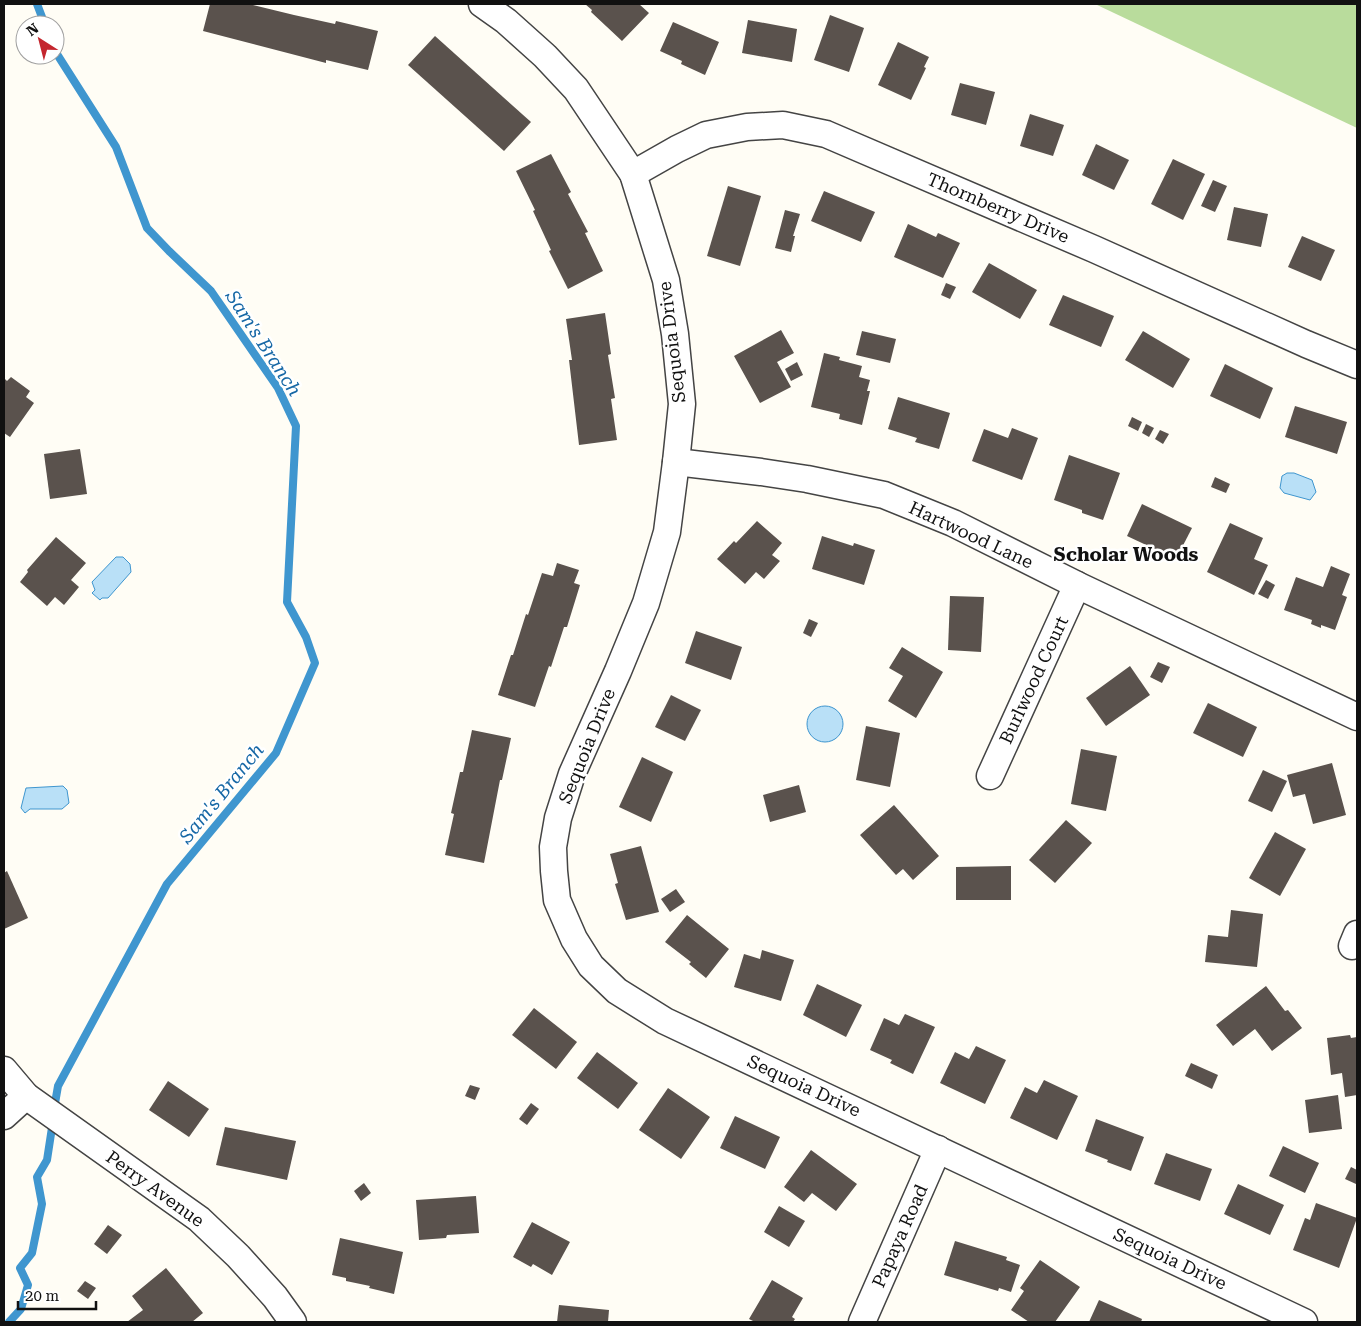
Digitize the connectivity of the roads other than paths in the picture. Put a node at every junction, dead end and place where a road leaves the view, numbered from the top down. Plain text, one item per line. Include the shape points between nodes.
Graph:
1 (482, 4) edge
2 (633, 174) junction
3 (1357, 365) edge
4 (676, 462) junction
5 (1077, 585) junction
6 (1357, 717) edge
7 (990, 776) dead end
8 (4, 1070) edge
9 (26, 1096) junction
10 (4, 1116) edge
11 (938, 1149) junction
12 (293, 1322) edge
13 (862, 1322) edge
14 (1304, 1322) edge

1 - 2 street, Sequoia Drive via 545,56 576,89
2 - 3 street, Thornberry Drive via 706,135 747,127 783,125 826,134
2 - 4 street, Sequoia Drive via 666,280 675,334 682,404
4 - 5 street, Hartwood Lane via 807,479 884,496 953,523
4 - 11 street, Sequoia Drive via 666,532 646,603 572,774 558,818 554,847 557,900 574,939 592,966 617,991 665,1021
5 - 6 street, Hartwood Lane
5 - 7 street, Burlwood Court
8 - 9 street, Perry Avenue
9 - 10 street
9 - 12 street, Perry Avenue via 199,1219 238,1256
11 - 13 street, Papaya Road
11 - 14 street, Sequoia Drive

